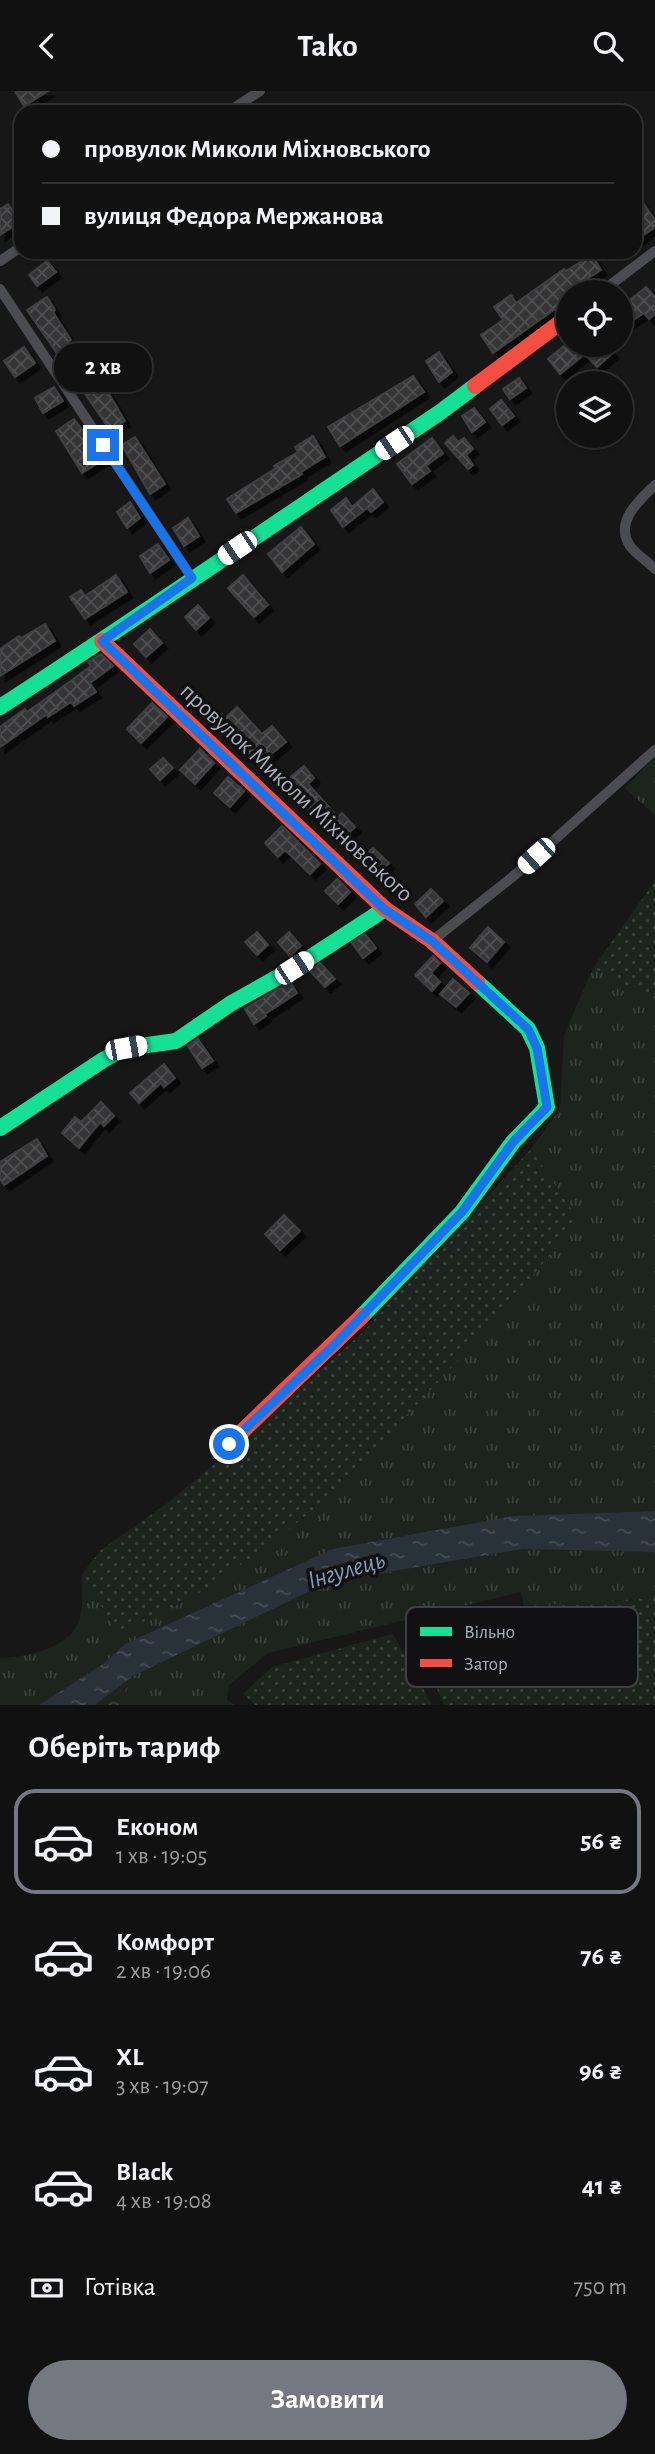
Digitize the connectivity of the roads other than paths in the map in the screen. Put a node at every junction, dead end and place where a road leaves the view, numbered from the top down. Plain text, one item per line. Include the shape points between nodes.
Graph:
1 (260, 91) edge
2 (239, 105) edge
3 (655, 251) edge
4 (617, 280) edge
5 (0, 289) edge
6 (556, 326) edge
7 (655, 485) edge
8 (655, 569) edge
9 (192, 578) junction
10 (102, 641) junction
11 (0, 706) edge
12 (655, 750) edge
13 (384, 909) junction
14 (432, 941) junction
15 (0, 1128) edge
16 (229, 1444) dead end

1 - 2 street
3 - 4 street
5 - 9 street
6 - 9 street via 439,413
7 - 8 street via 630,510 625,528 630,545
9 - 10 street
10 - 11 street
10 - 13 street, провулок Миколи Міхновського
12 - 14 street via 516,874
13 - 14 street, провулок Миколи Міхновського
13 - 15 street via 176,1041 126,1048 103,1059
14 - 16 street, провулок Миколи Міхновського via 528,1029 537,1048 547,1107 513,1142 462,1212 333,1346

